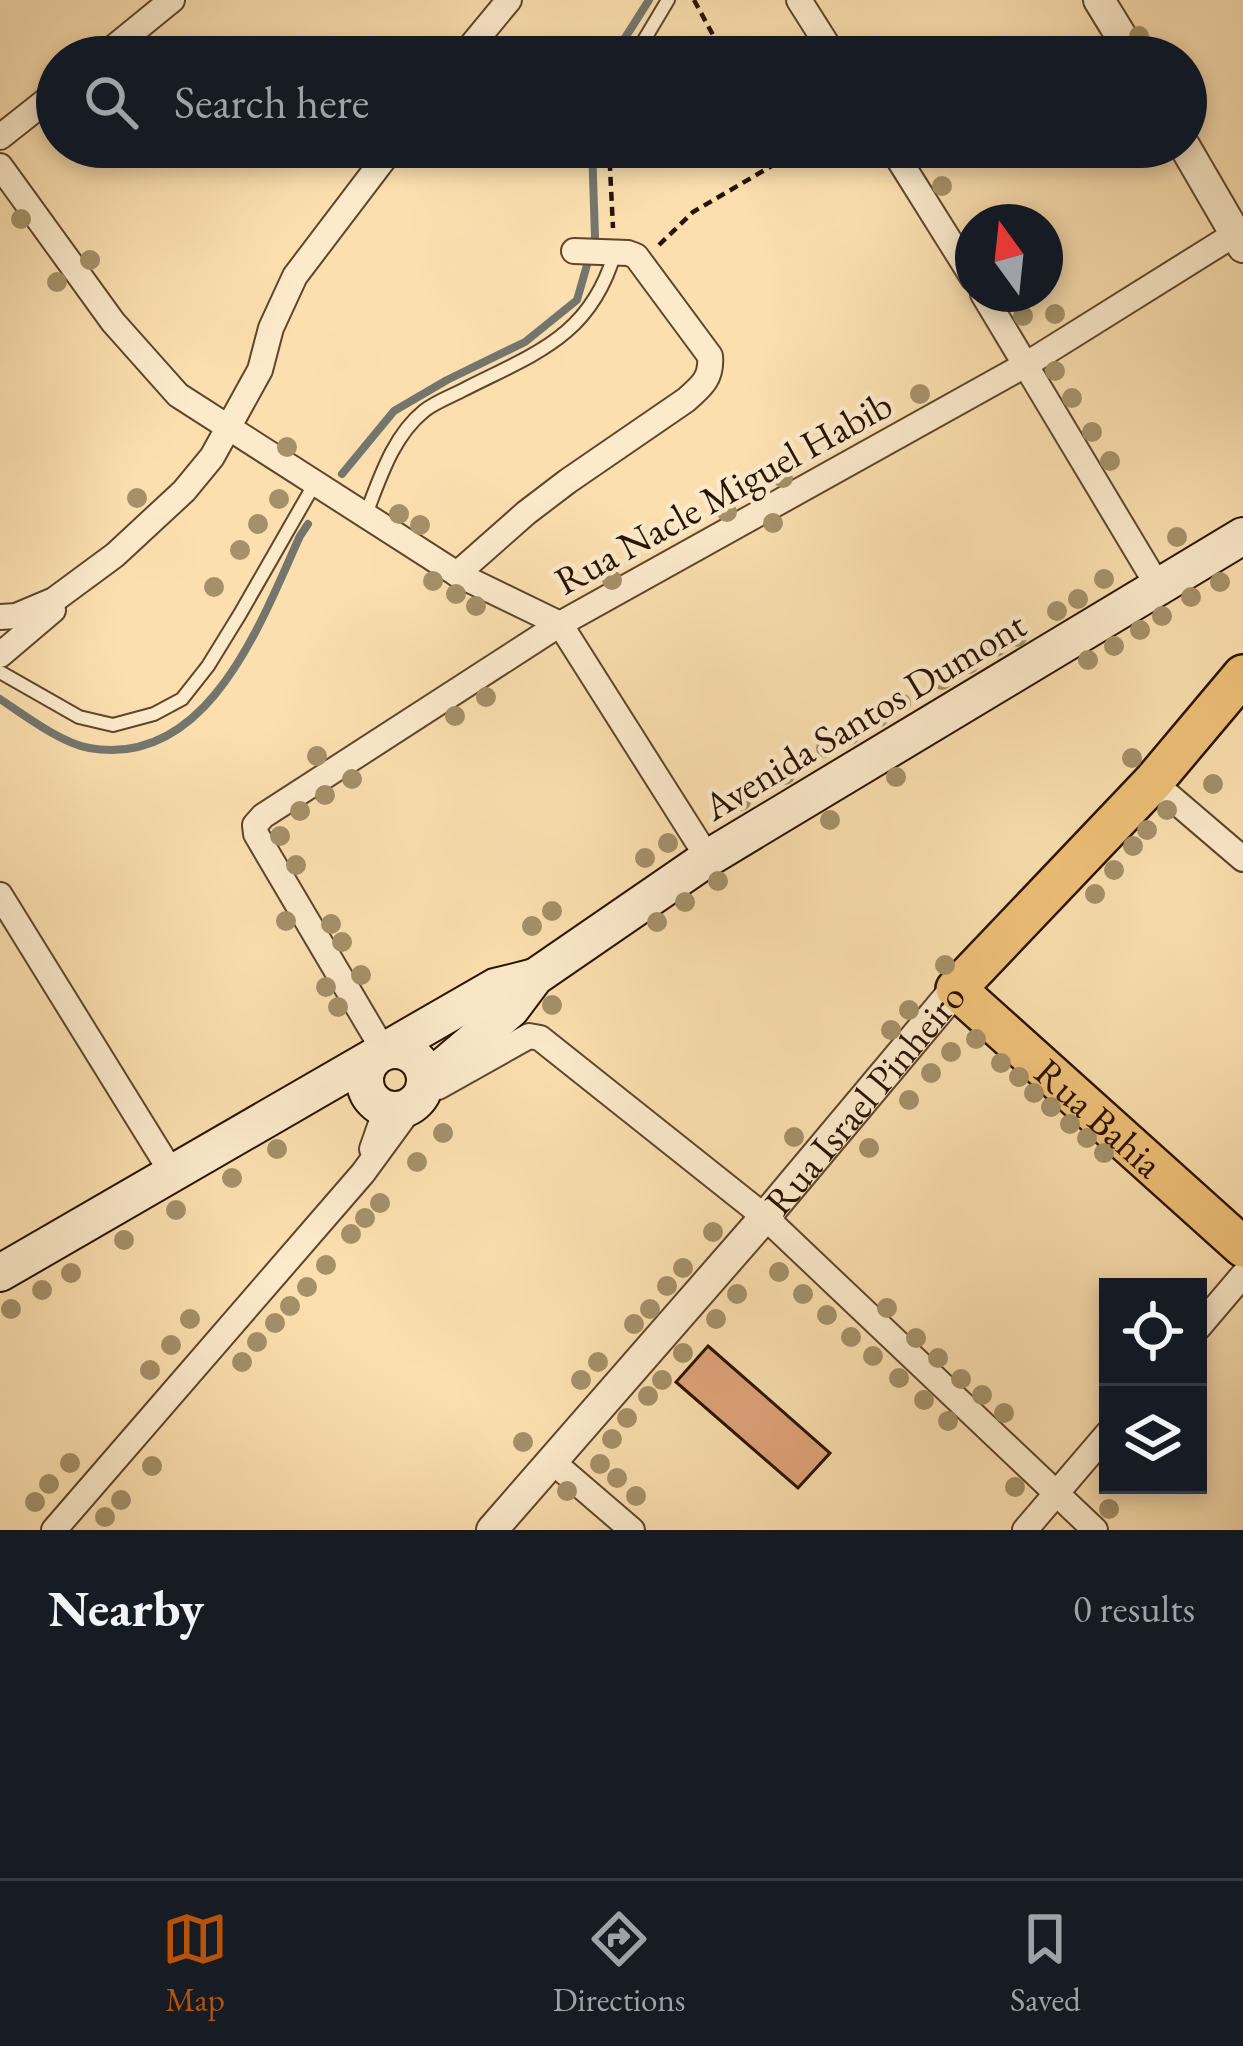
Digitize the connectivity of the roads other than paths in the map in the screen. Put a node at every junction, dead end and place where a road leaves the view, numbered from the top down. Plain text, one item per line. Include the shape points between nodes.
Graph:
1 (172, 0) edge
2 (509, 0) edge
3 (668, 0) edge
4 (799, 0) edge
5 (1099, 0) edge
6 (128, 36) edge
7 (479, 36) edge
8 (647, 36) edge
9 (822, 36) edge
10 (1121, 36) edge
11 (36, 109) edge
12 (0, 137) edge
13 (0, 166) edge
14 (377, 168) edge
15 (904, 168) edge
16 (1197, 168) edge
17 (1239, 240) edge
18 (955, 249) edge
19 (574, 250) dead end
20 (615, 252) junction
21 (994, 312) edge
22 (1027, 364) junction
23 (229, 428) junction
24 (315, 484) junction
25 (366, 515) junction
26 (1235, 544) edge
27 (115, 555) junction
28 (458, 574) junction
29 (1158, 586) junction
30 (0, 616) edge
31 (560, 624) junction
32 (0, 655) edge
33 (0, 672) edge
34 (1243, 675) edge
35 (1153, 782) junction
36 (708, 858) junction
37 (1243, 859) edge
38 (0, 895) edge
39 (536, 977) junction
40 (956, 989) junction
41 (380, 1053) junction
42 (404, 1098) junction
43 (272, 1115) junction
44 (172, 1173) junction
45 (765, 1217) junction
46 (1243, 1247) edge
47 (0, 1273) edge
48 (1243, 1275) edge
49 (1207, 1317) edge
50 (1099, 1444) edge
51 (554, 1463) junction
52 (1055, 1495) junction
53 (54, 1530) edge
54 (493, 1530) edge
55 (632, 1530) edge
56 (1025, 1530) edge
57 (1095, 1530) edge

1 - 6 street
2 - 7 street
3 - 8 lane
4 - 9 street
5 - 10 street
11 - 12 street
13 - 23 street via 113,322 178,395
14 - 23 street via 295,276
15 - 18 street
16 - 17 street
17 - 22 street, Rua Nacle Miguel Habib
19 - 20 street
20 - 25 lane via 585,315 554,343 425,410 400,437
20 - 28 street via 642,262 710,356 711,373
21 - 22 street
22 - 29 street
22 - 31 street, Rua Nacle Miguel Habib
23 - 24 street
23 - 27 street via 184,491
24 - 25 street
24 - 33 lane via 182,699 113,725 79,717
25 - 28 street
26 - 29 main road, Avenida Santos Dumont
27 - 30 street via 55,600
27 - 32 street
28 - 31 street
29 - 36 main road, Avenida Santos Dumont
31 - 36 street
31 - 41 street, Rua Nacle Miguel Habib via 255,825
34 - 35 main road, Rua Israel Pinheiro
35 - 37 street
35 - 40 main road, Rua Israel Pinheiro
36 - 39 main road, Avenida Santos Dumont
38 - 44 street
39 - 41 main road, Avenida Santos Dumont via 495,988
39 - 42 main road, Avenida Santos Dumont via 512,1009
40 - 45 street, Rua Israel Pinheiro
40 - 46 main road, Rua Bahia
41 - 42 main road via 367,1066 365,1089
41 - 42 main road via 399,1050 422,1067
41 - 43 main road, Avenida Santos Dumont
42 - 43 main road, Avenida Santos Dumont
42 - 45 street via 534,1035
42 - 53 street via 363,1174
43 - 44 main road, Avenida Santos Dumont
44 - 47 main road, Avenida Santos Dumont
45 - 51 street, Rua Israel Pinheiro
45 - 52 street
48 - 49 street
50 - 52 street
51 - 54 street, Rua Israel Pinheiro
51 - 55 street
52 - 56 street
52 - 57 street

